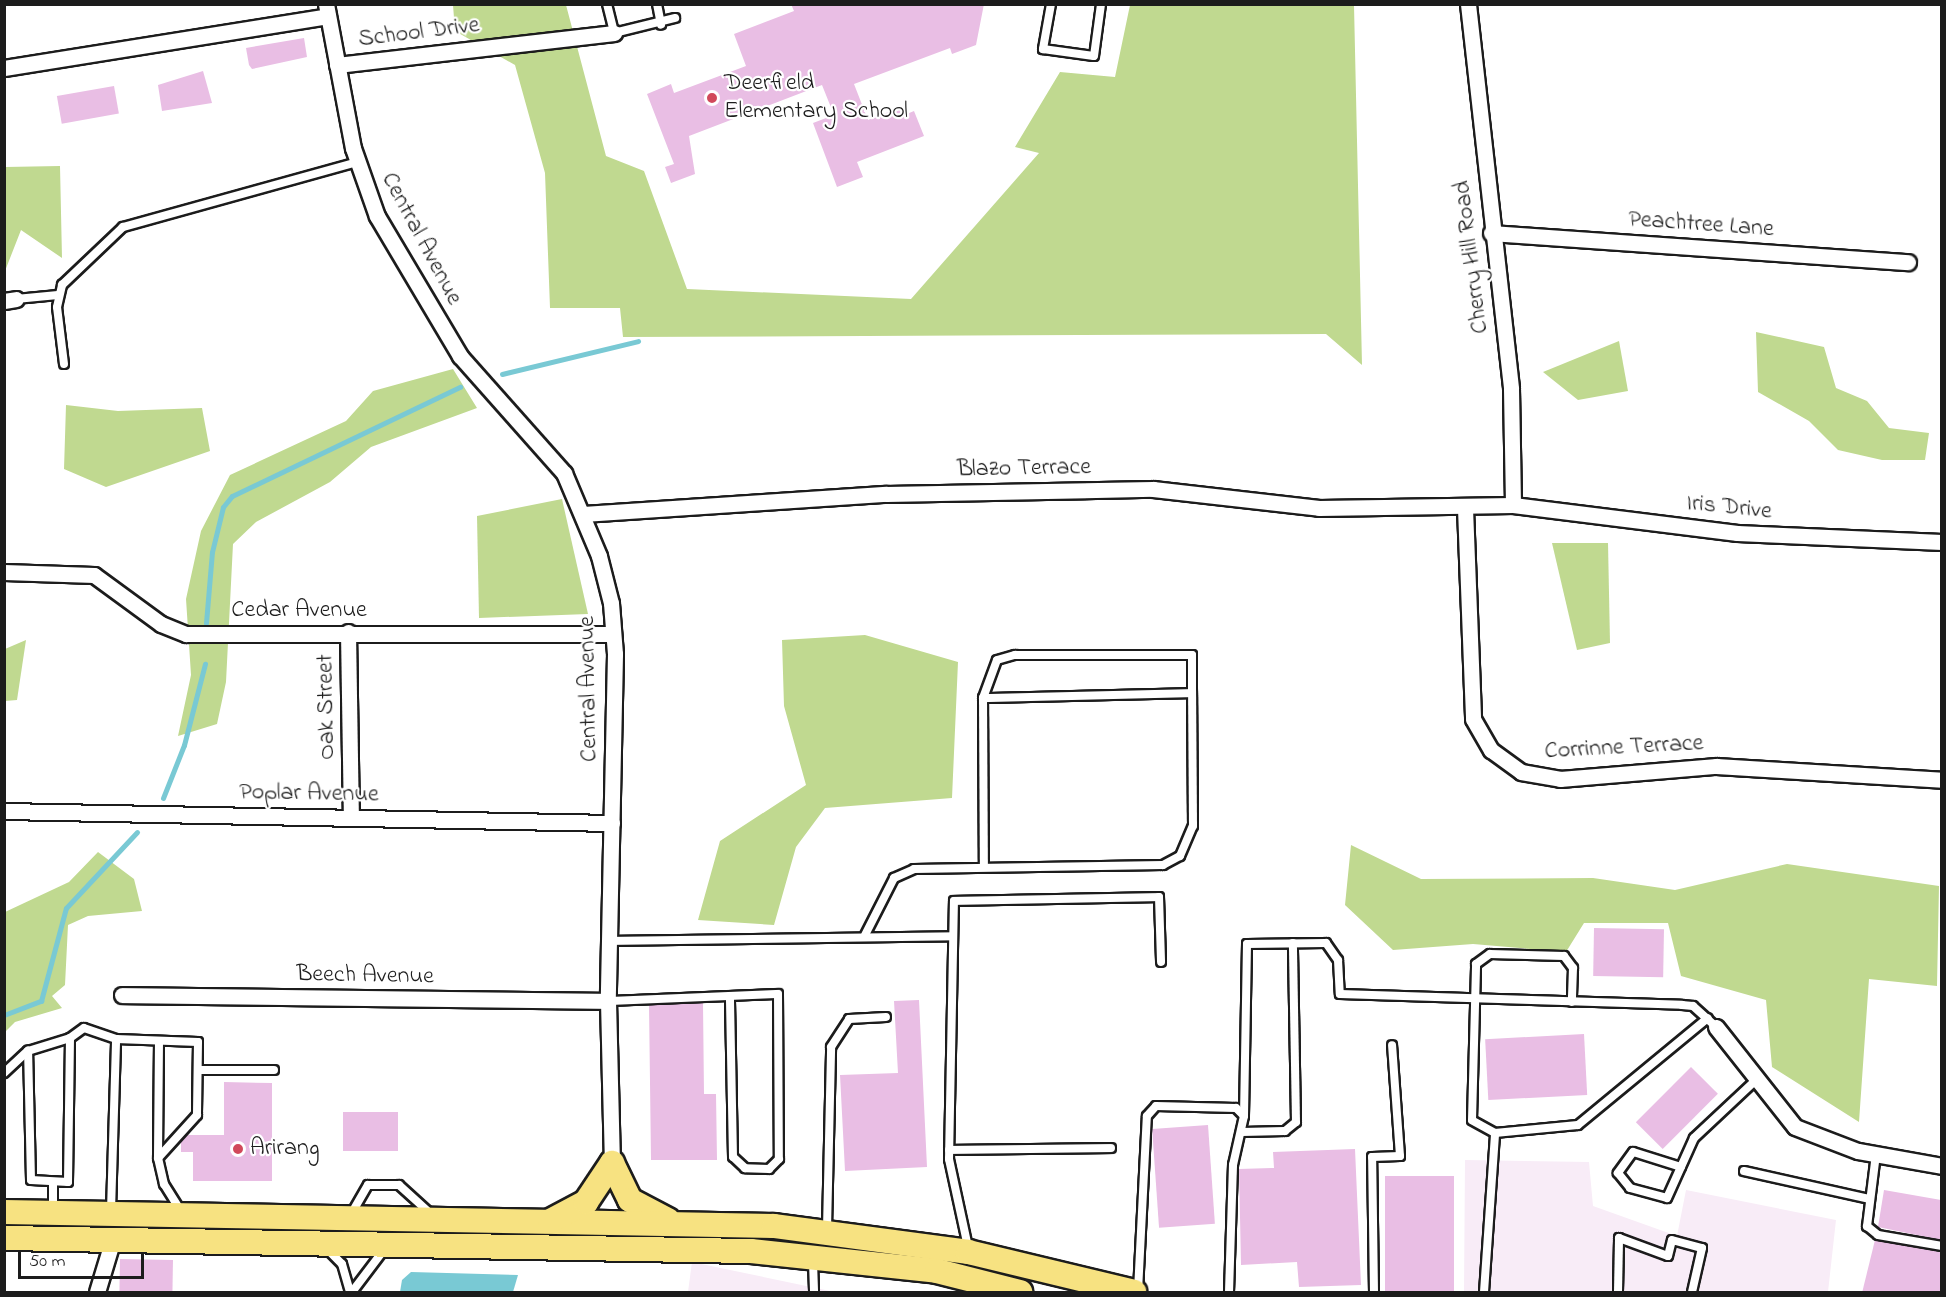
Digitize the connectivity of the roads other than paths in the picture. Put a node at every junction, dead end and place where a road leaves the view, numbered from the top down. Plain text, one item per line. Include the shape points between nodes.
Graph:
1 (608, 4) edge
2 (657, 4) edge
3 (1051, 4) edge
4 (1101, 4) edge
5 (1468, 4) edge
6 (327, 10) edge
7 (675, 18) dead end
8 (661, 26) junction
9 (614, 33) junction
10 (337, 65) junction
11 (4, 68) edge
12 (357, 162) junction
13 (1491, 233) junction
14 (1908, 262) dead end
15 (58, 295) junction
16 (10, 300) edge
17 (64, 364) dead end
18 (1513, 505) junction
19 (1466, 508) junction
20 (583, 514) junction
21 (1941, 542) edge
22 (4, 572) edge
23 (348, 632) junction
24 (614, 634) junction
25 (1192, 693) junction
26 (983, 698) junction
27 (1941, 780) edge
28 (4, 811) edge
29 (351, 817) junction
30 (612, 822) junction
31 (984, 866) junction
32 (865, 935) junction
33 (952, 936) junction
34 (609, 941) junction
35 (1293, 943) junction
36 (1161, 962) dead end
37 (122, 995) dead end
38 (730, 996) junction
39 (1473, 999) junction
40 (608, 1001) junction
41 (1572, 1002) junction
42 (886, 1017) dead end
43 (1712, 1023) junction
44 (70, 1038) junction
45 (116, 1038) junction
46 (159, 1041) junction
47 (1392, 1045) dead end
48 (28, 1051) junction
49 (198, 1070) junction
50 (274, 1070) dead end
51 (4, 1072) edge
52 (1756, 1080) junction
53 (1244, 1116) junction
54 (1242, 1132) junction
55 (1495, 1133) junction
56 (1111, 1148) dead end
57 (949, 1150) junction
58 (1876, 1154) junction
59 (158, 1158) junction
60 (612, 1163) junction
61 (1941, 1166) edge
62 (1681, 1167) junction
63 (1744, 1171) dead end
64 (53, 1183) junction
65 (1869, 1199) junction
66 (4, 1212) edge
67 (53, 1214) junction
68 (184, 1218) junction
69 (349, 1220) junction
70 (438, 1221) junction
71 (544, 1223) junction
72 (681, 1225) junction
73 (112, 1228) junction
74 (827, 1233) junction
75 (4, 1238) edge
76 (320, 1243) junction
77 (394, 1244) junction
78 (1941, 1246) edge
79 (968, 1252) junction
80 (813, 1258) junction
81 (965, 1285) edge
82 (97, 1293) edge
83 (351, 1293) edge
84 (814, 1293) edge
85 (1020, 1293) edge
86 (1136, 1293) edge
87 (1229, 1293) edge
88 (1374, 1293) edge
89 (1484, 1293) edge
90 (1618, 1293) edge
91 (1692, 1293) edge

1 - 9 lane
2 - 8 lane
3 - 4 lane via 1043,49 1094,56
5 - 13 street, Cherry Hill Road
6 - 10 street, Central Avenue
6 - 11 street
7 - 8 lane
8 - 9 lane
9 - 10 street, School Drive
10 - 12 street, Central Avenue
12 - 15 lane via 134,220 78,264
12 - 20 street, Central Avenue via 377,216 460,356 546,448
13 - 14 street, Peachtree Lane
13 - 18 street, Cherry Hill Road via 1511,389
15 - 16 lane
15 - 17 lane
18 - 19 street, Iris Drive
18 - 21 street, Iris Drive via 1737,533
19 - 20 street, Blazo Terrace via 1319,508 1153,489 886,494
19 - 27 street, Corrinne Terrace via 1471,710 1491,750 1521,772 1560,779 1716,766
20 - 24 street, Central Avenue via 599,556
22 - 23 street, Cedar Avenue via 94,575 161,624 186,634
23 - 24 street, Cedar Avenue
23 - 29 street, Oak Street
24 - 30 street, Central Avenue
25 - 26 lane
25 - 26 lane via 1192,655 1015,656 998,660
25 - 31 lane via 1193,826 1180,856 1163,865
26 - 31 lane
28 - 29 street, Poplar Avenue
29 - 30 street, Poplar Avenue
30 - 34 street, Central Avenue
31 - 32 lane via 914,868 894,878
32 - 33 lane
32 - 34 lane
33 - 36 lane via 954,901 1159,897
33 - 57 lane
34 - 40 street, Central Avenue
35 - 39 lane via 1333,948 1340,994
35 - 53 lane via 1247,944 1243,952
35 - 54 lane via 1296,1122 1285,1131
37 - 40 street, Beech Avenue
38 - 38 lane via 733,1157 745,1168 769,1169 779,1159 777,994
38 - 40 lane
39 - 41 lane
39 - 41 lane via 1480,957 1564,956 1573,969
39 - 55 lane via 1472,1120
40 - 60 street, Central Avenue
41 - 43 lane via 1682,1005
42 - 74 lane via 849,1019 831,1047
43 - 52 street
43 - 55 lane via 1578,1125
44 - 45 lane via 84,1028
44 - 48 lane
44 - 64 lane via 68,1182
45 - 46 lane
45 - 73 lane
46 - 49 lane via 198,1042
46 - 59 lane
47 - 88 lane via 1400,1156 1372,1157
48 - 51 lane
48 - 64 lane via 31,1180
49 - 50 lane
49 - 59 lane via 197,1115
52 - 58 street via 1795,1127 1821,1141
52 - 62 lane via 1694,1138
53 - 54 lane
53 - 86 lane via 1236,1108 1156,1106 1147,1116
54 - 87 lane via 1232,1176
55 - 89 lane
56 - 57 lane
57 - 79 lane
58 - 61 street
58 - 65 lane
59 - 68 lane via 164,1184
60 - 71 highway via 586,1202
60 - 72 highway via 638,1207
62 - 62 lane via 1667,1198 1630,1188 1618,1173 1633,1152
63 - 65 lane
64 - 67 lane
65 - 78 lane via 1867,1226 1878,1235
66 - 67 highway
67 - 73 highway
68 - 69 highway
68 - 73 highway
69 - 70 highway
69 - 70 lane via 364,1187 399,1185
70 - 71 highway
71 - 72 highway
72 - 74 highway
73 - 75 highway
73 - 76 highway
73 - 82 street
74 - 79 highway
76 - 77 highway
76 - 83 lane via 342,1264
77 - 80 highway via 751,1251
77 - 83 lane via 376,1256
79 - 86 highway
80 - 81 highway
80 - 84 lane
81 - 85 highway
90 - 91 lane via 1618,1238 1668,1256 1672,1240 1702,1248

